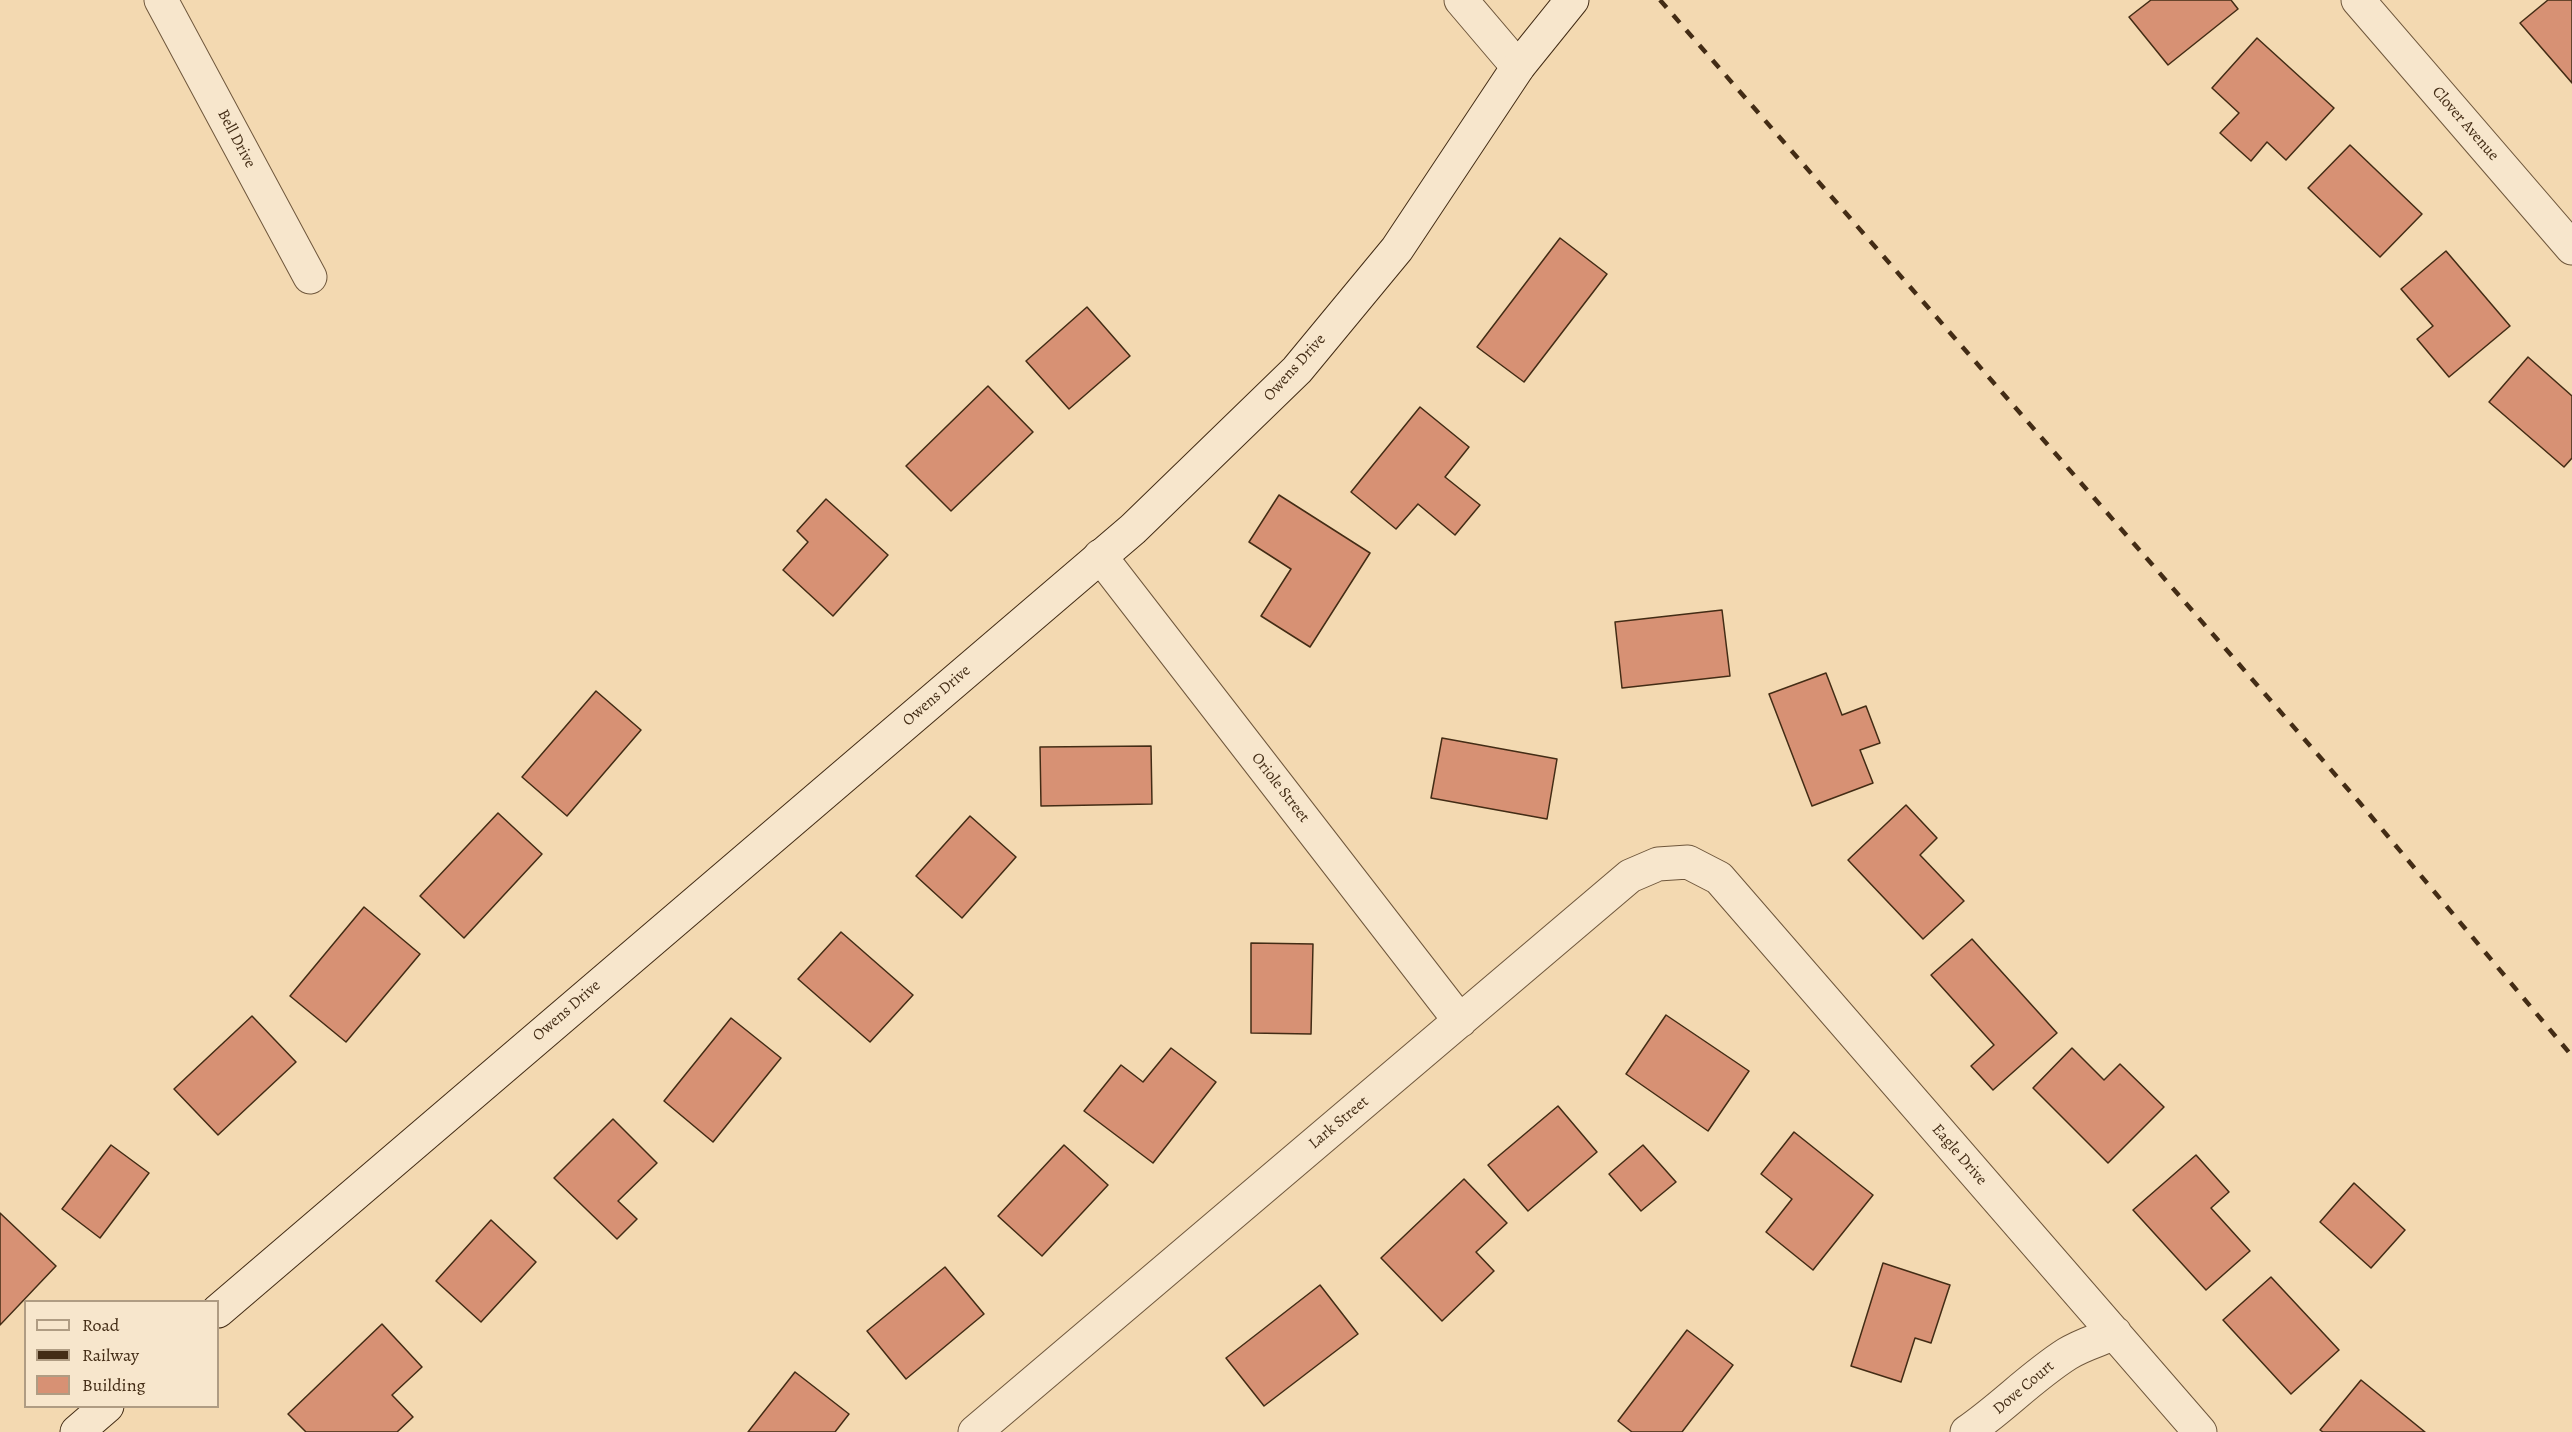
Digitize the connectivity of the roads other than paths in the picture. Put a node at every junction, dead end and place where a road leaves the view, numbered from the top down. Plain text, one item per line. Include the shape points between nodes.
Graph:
1 (161, 0) edge
2 (1461, 0) edge
3 (1572, 0) edge
4 (2358, 0) edge
5 (1518, 67) junction
6 (2572, 248) edge
7 (310, 277) dead end
8 (1100, 556) junction
9 (1719, 878) joint
10 (1460, 1021) junction
11 (219, 1310) edge
12 (2115, 1333) junction
13 (106, 1408) edge
14 (77, 1432) edge
15 (975, 1432) edge
16 (1967, 1432) edge
17 (2200, 1432) edge

1 - 7 street, Bell Drive
2 - 5 street
3 - 5 street, Owens Drive
4 - 6 street, Clover Avenue
5 - 8 street, Owens Drive via 1397,249 1298,370
8 - 10 street, Oriole Street
8 - 11 street, Owens Drive
9 - 10 street, Lark Street via 1688,862 1658,864 1630,876
9 - 12 street, Eagle Drive
10 - 15 street, Lark Street
12 - 16 street, Dove Court via 2070,1352
12 - 17 street, Eagle Drive
13 - 14 street

